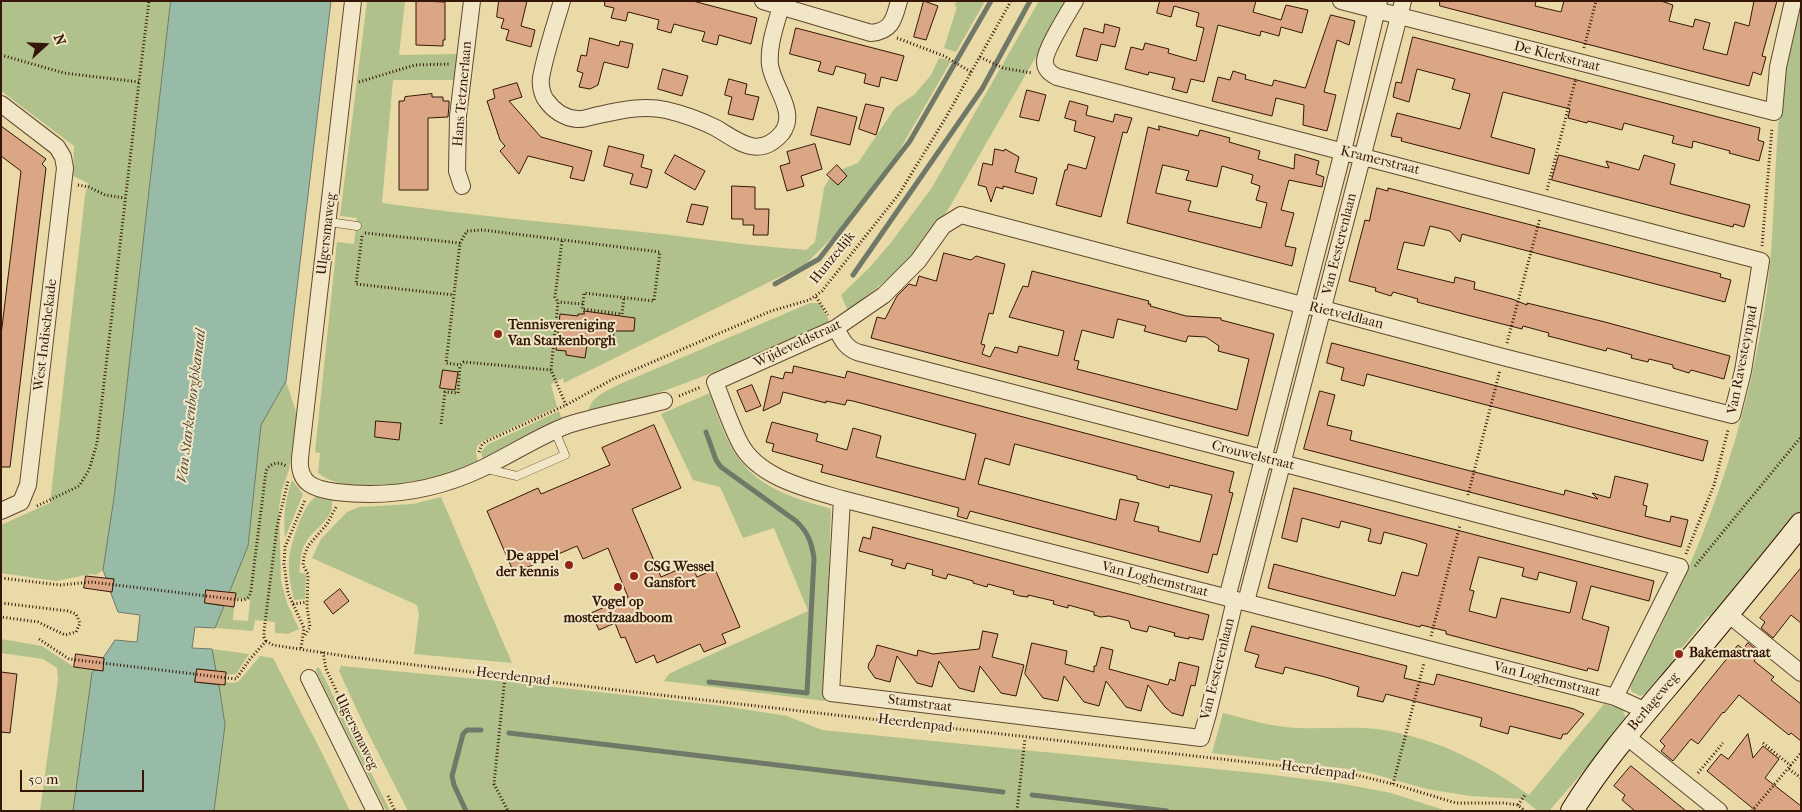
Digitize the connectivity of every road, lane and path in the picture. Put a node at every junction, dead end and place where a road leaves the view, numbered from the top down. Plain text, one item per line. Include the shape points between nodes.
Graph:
1 (148, 1) edge
2 (353, 1) edge
3 (472, 1) edge
4 (562, 1) edge
5 (763, 1) edge
6 (899, 1) edge
7 (1011, 1) edge
8 (1075, 1) edge
9 (1340, 1) edge
10 (1596, 1) edge
11 (1793, 1) edge
12 (781, 6) junction
13 (1378, 6) edge
14 (1401, 9) edge
15 (880, 32) junction
16 (1, 55) edge
17 (980, 57) junction
18 (1580, 63) junction
19 (465, 64) junction
20 (1046, 66) junction
21 (971, 73) junction
22 (139, 82) junction
23 (344, 85) junction
24 (1, 104) edge
25 (1774, 112) junction
26 (1343, 151) junction
27 (1362, 156) junction
28 (64, 183) junction
29 (462, 186) dead end
30 (124, 198) junction
31 (1544, 203) junction
32 (961, 215) joint
33 (329, 222) junction
34 (357, 226) dead end
35 (562, 241) junction
36 (460, 243) junction
37 (1761, 261) junction
38 (454, 295) junction
39 (816, 297) junction
40 (624, 298) junction
41 (558, 302) junction
42 (583, 304) junction
43 (1302, 305) junction
44 (1324, 309) junction
45 (836, 328) junction
46 (1503, 357) junction
47 (460, 365) junction
48 (551, 370) junction
49 (715, 382) junction
50 (664, 401) joint
51 (1732, 415) junction
52 (441, 424) dead end
53 (556, 431) junction
54 (1801, 437) edge
55 (1263, 459) junction
56 (1282, 463) junction
57 (483, 468) junction
58 (292, 471) junction
59 (314, 487) junction
60 (342, 493) junction
61 (842, 499) junction
62 (20, 502) junction
63 (1464, 510) junction
64 (1, 511) edge
65 (1801, 524) edge
66 (1678, 572) junction
67 (1, 578) edge
68 (1236, 600) junction
69 (307, 602) junction
70 (1, 603) edge
71 (293, 604) junction
72 (1728, 614) junction
73 (1, 617) edge
74 (39, 639) dead end
75 (303, 639) junction
76 (266, 641) junction
77 (301, 648) junction
78 (1428, 649) junction
79 (323, 652) junction
80 (1801, 673) edge
81 (505, 676) junction
82 (309, 678) dead end
83 (1615, 697) junction
84 (1646, 711) junction
85 (346, 712) dead end
86 (1626, 736) junction
87 (1025, 738) junction
88 (1201, 738) joint
89 (1723, 743) dead end
90 (1763, 744) dead end
91 (1801, 753) edge
92 (1790, 767) junction
93 (1801, 778) edge
94 (1393, 784) junction
95 (1687, 785) junction
96 (1586, 789) junction
97 (387, 794) dead end
98 (1525, 795) dead end
99 (1518, 806) junction
100 (375, 811) edge
101 (395, 811) edge
102 (508, 811) edge
103 (1017, 811) edge
104 (1525, 811) edge
105 (1561, 811) edge
106 (1572, 811) edge
107 (1719, 811) edge
108 (1752, 811) edge

1 - 22 path
2 - 23 street, Ulgersmaweg
3 - 19 street, Hans Tetznerlaan
4 - 12 street via 541,80 544,97 554,109 578,119 632,108 658,108 682,113 750,147 764,146 784,130 787,116 784,101 770,65 771,44
5 - 12 street
6 - 15 street via 890,26
7 - 17 path, Hunzedijk
8 - 20 street via 1045,56
9 - 13 street, De Klerkstraat
10 - 18 path
11 - 25 street via 1778,67
12 - 15 street via 871,33
13 - 14 street, De Klerkstraat
13 - 26 street, Van Eesterenlaan
14 - 18 street, De Klerkstraat
14 - 27 street, Van Eesterenlaan
15 - 21 path via 944,56
16 - 22 path via 64,73
17 - 20 path via 1003,68 1033,73
17 - 21 path, Hunzedijk
18 - 25 street, De Klerkstraat
18 - 31 path
19 - 23 path via 415,65
19 - 29 street, Hans Tetznerlaan via 457,134 457,171
20 - 26 street, Kramerstraat via 1057,77
21 - 39 path, Hunzedijk via 899,194
22 - 30 path
23 - 33 street, Ulgersmaweg
24 - 28 street, West-Indischekade via 56,147 63,157
25 - 37 path
26 - 27 street, Kramerstraat
26 - 43 street, Van Eesterenlaan
27 - 31 street, Kramerstraat
27 - 44 street, Van Eesterenlaan
28 - 30 path via 89,187 105,196
28 - 62 street, West-Indischekade via 28,485
30 - 62 path via 98,443 89,470 79,486 37,506
31 - 37 street, Kramerstraat
31 - 46 path
32 - 43 street, Rietveldlaan
32 - 45 street, Wijdeveldstraat via 944,226 918,261 884,295
33 - 34 lane
33 - 58 street, Ulgersmaweg
35 - 36 path via 483,230 467,231
35 - 40 path via 660,252 654,301
35 - 41 path via 555,297
36 - 38 path
36 - 38 path via 362,232 356,284
37 - 51 street, Van Ravesteynpad via 1743,371
38 - 47 path via 446,363
39 - 45 path
39 - 48 path, Hunzedijk via 771,312 613,379 566,405
40 - 42 path via 584,293
40 - 42 path via 622,314 582,309
41 - 42 path
41 - 48 path
43 - 44 street, Rietveldlaan
43 - 55 street, Van Eesterenlaan
44 - 46 street, Rietveldlaan
44 - 56 street, Van Eesterenlaan
45 - 49 street, Wijdeveldstraat
45 - 55 street, Crouwelstraat via 842,342 860,353
46 - 51 street, Rietveldlaan
46 - 63 path
47 - 48 path via 464,362
47 - 52 path via 458,394 444,392
49 - 50 path
49 - 61 street, Van Loghemstraat via 740,444 751,458 794,485
50 - 53 street
51 - 66 path, Van Ravesteynpad via 1714,485
53 - 57 street
53 - 57 lane via 565,455 517,476
54 - 66 path via 1686,578
55 - 56 street, Crouwelstraat
55 - 68 street, Van Eesterenlaan
56 - 63 street, Crouwelstraat
56 - 68 street, Van Eesterenlaan
57 - 60 street via 452,481 394,494
58 - 59 street
58 - 67 path via 277,463 266,471 250,596 246,599 113,584 60,585
58 - 76 path via 277,527
59 - 60 street
59 - 71 path via 302,504 285,547 286,581
60 - 69 path via 331,518 308,546 303,565 308,574
61 - 68 street, Van Loghemstraat
61 - 88 street, Stamstraat via 831,693
62 - 64 street
63 - 66 street, Crouwelstraat
63 - 78 path
65 - 72 street, Berlageweg
66 - 83 street
68 - 78 street, Van Loghemstraat
68 - 88 street, Van Eesterenlaan
69 - 71 path
69 - 75 path via 310,627
70 - 73 path via 68,611 76,614 80,623 76,632 65,635 38,622
71 - 75 path via 304,628
72 - 80 street
72 - 84 street, Berlageweg
74 - 76 path via 68,659 236,679
75 - 77 path
76 - 77 path, Heerdenpad via 273,645
77 - 79 path, Heerdenpad
78 - 83 street, Van Loghemstraat
78 - 94 path
79 - 81 path, Heerdenpad
79 - 85 path, Ulgersmaweg via 326,669
81 - 87 path, Heerdenpad
81 - 102 path via 494,784
82 - 100 street, Ulgersmaweg
83 - 84 street, Van Loghemstraat
84 - 86 street, Berlageweg
86 - 95 street
86 - 96 street, Berlageweg
87 - 94 path, Heerdenpad via 1352,774
87 - 103 path
89 - 95 path
90 - 92 path
91 - 92 path
92 - 93 path
92 - 108 path
94 - 99 path, Heerdenpad via 1456,802
95 - 107 street
96 - 105 street, Berlageweg
96 - 106 street, Berlageweg
97 - 101 path
98 - 99 path
99 - 104 path, Heerdenpad

